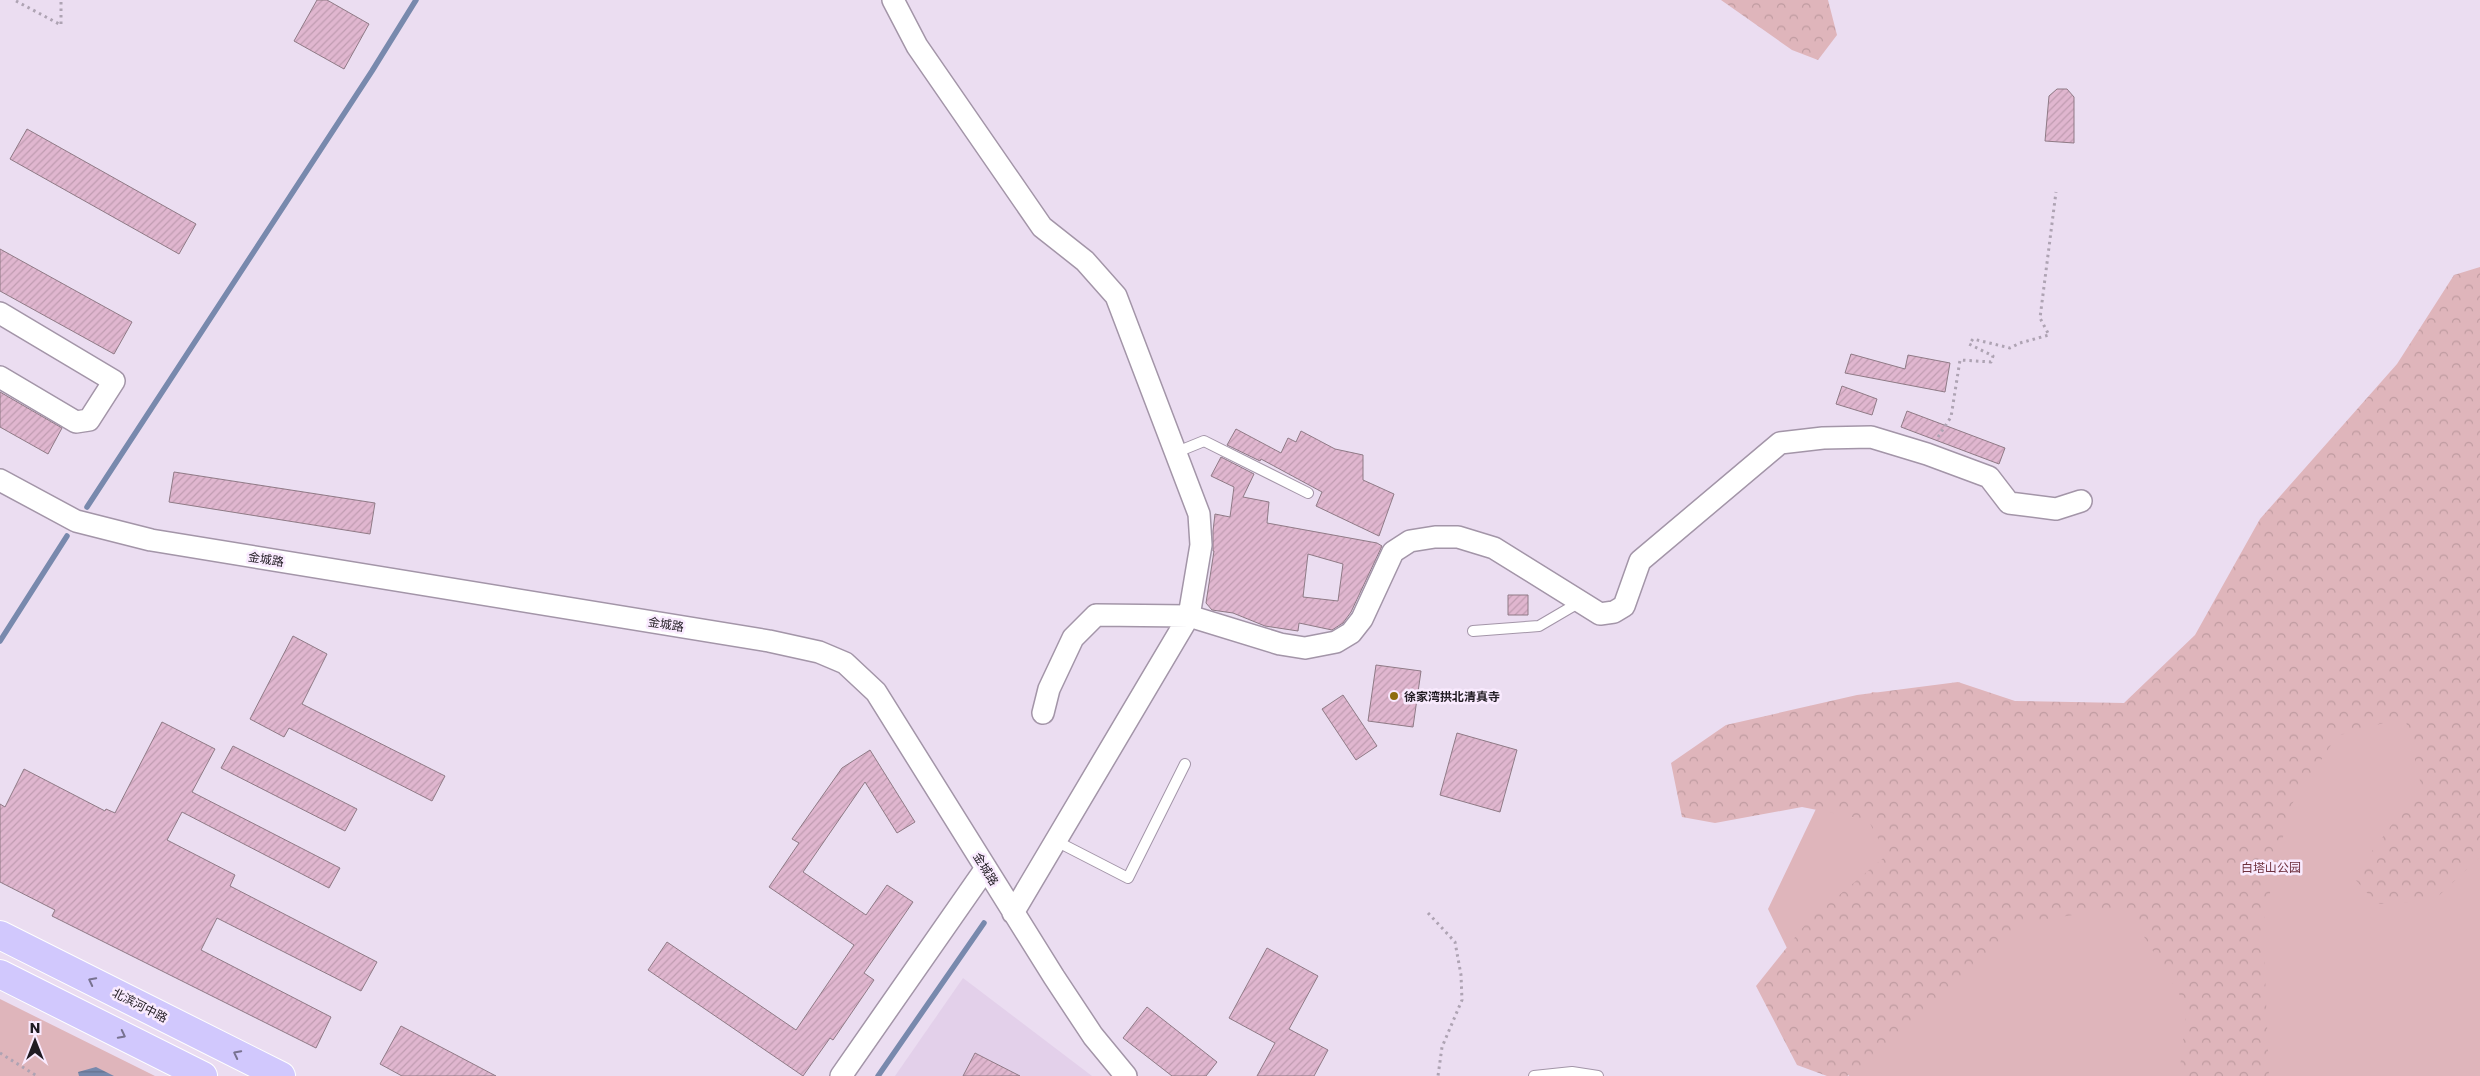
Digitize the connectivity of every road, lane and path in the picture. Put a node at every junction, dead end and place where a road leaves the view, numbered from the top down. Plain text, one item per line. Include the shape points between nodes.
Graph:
1 (61, 0) edge
2 (893, 0) edge
3 (16, 1) edge
4 (2056, 192) dead end
5 (0, 313) edge
6 (0, 377) edge
7 (1177, 452) junction
8 (1928, 454) junction
9 (0, 480) edge
10 (1308, 493) dead end
11 (2081, 501) dead end
12 (1580, 602) junction
13 (1189, 616) junction
14 (1473, 630) dead end
15 (1043, 713) dead end
16 (1185, 764) dead end
17 (1056, 841) junction
18 (986, 868) junction
19 (1014, 912) junction
20 (1428, 914) dead end
21 (0, 935) edge
22 (0, 974) edge
23 (0, 1053) edge
24 (38, 1076) edge
25 (203, 1076) edge
26 (280, 1076) edge
27 (841, 1076) edge
28 (1126, 1076) edge
29 (1438, 1076) edge
30 (1534, 1076) edge
31 (1598, 1076) edge

1 - 3 path via 61,25
2 - 7 street via 917,46 1042,227 1085,261 1116,296
4 - 8 path via 2040,318 2049,335 2010,348 1974,339 1969,344 1993,356 1992,362 1960,360 1951,417
5 - 6 street via 114,381 88,420 76,422
7 - 10 lane via 1204,441
7 - 13 street via 1200,514 1202,545
8 - 11 street via 1989,478 2008,503 2056,509
8 - 12 street via 1871,437 1780,443 1640,561 1624,606 1614,612 1600,614
9 - 18 street, 金城路 via 76,521 151,540 769,640 819,652 845,663 876,692
12 - 13 street via 1494,548 1458,537 1435,537 1410,541 1393,552 1362,619 1351,633 1336,642 1305,648 1280,644
12 - 14 lane via 1539,626
13 - 15 street via 1096,615 1073,638 1049,689
13 - 17 street
16 - 17 lane via 1128,878
17 - 19 street
18 - 19 street, 金城路
18 - 27 street
19 - 28 street, 金城路 via 1093,1036
20 - 29 path via 1455,942 1461,975 1462,1000 1442,1047
26 -> 21 main road, 北滨河中路
22 -> 25 main road
23 - 24 path
30 - 31 lane via 1572,1072

